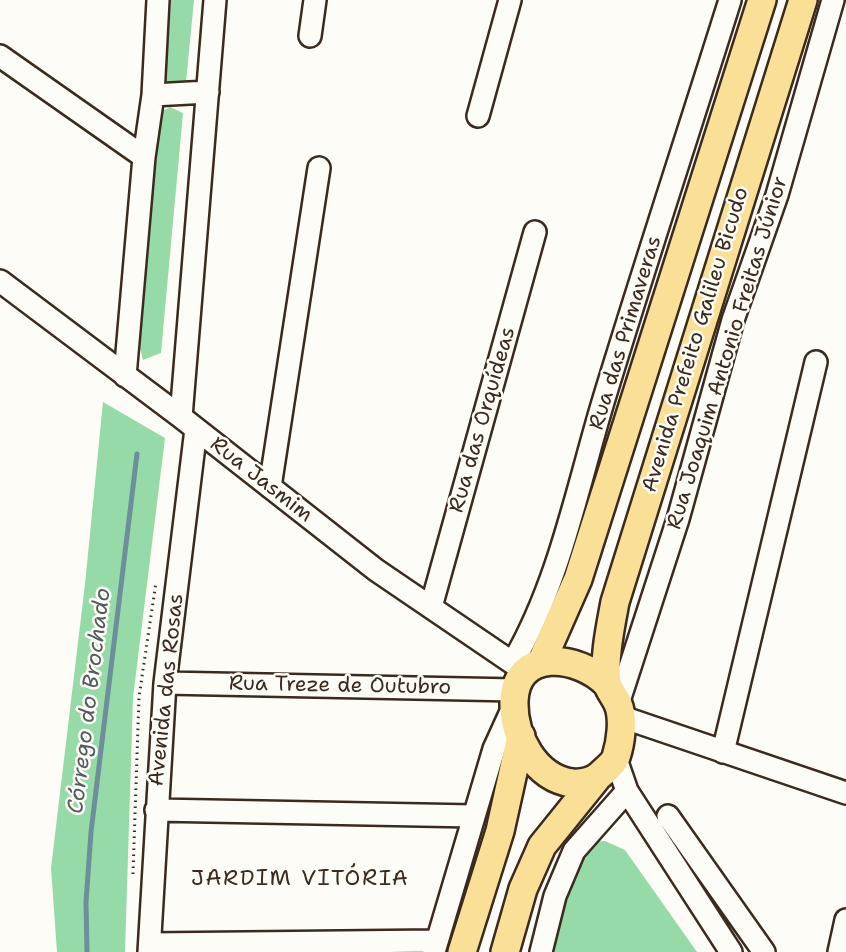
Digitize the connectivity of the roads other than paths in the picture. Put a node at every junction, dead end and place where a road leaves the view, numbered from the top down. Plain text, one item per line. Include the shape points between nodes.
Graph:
1 (158, 0) edge
2 (215, 0) edge
3 (315, 0) edge
4 (510, 0) edge
5 (730, 0) edge
6 (762, 0) edge
7 (803, 0) edge
8 (833, 0) edge
9 (310, 36) dead end
10 (0, 56) edge
11 (208, 92) junction
12 (153, 95) junction
13 (478, 116) dead end
14 (144, 157) junction
15 (319, 168) dead end
16 (535, 232) dead end
17 (0, 281) edge
18 (816, 362) dead end
19 (125, 375) junction
20 (189, 423) junction
21 (270, 486) junction
22 (430, 607) junction
23 (522, 679) junction
24 (165, 683) junction
25 (616, 702) junction
26 (521, 736) junction
27 (723, 752) junction
28 (616, 759) junction
29 (597, 778) junction
30 (627, 791) junction
31 (846, 793) edge
32 (156, 810) junction
33 (474, 816) junction
34 (668, 816) dead end
35 (846, 920) edge
36 (435, 946) edge
37 (149, 948) edge
38 (462, 952) edge
39 (505, 952) edge
40 (541, 952) edge
41 (731, 952) edge
42 (764, 952) edge
43 (839, 952) edge

1 - 12 street
2 - 11 street, Avenida das Rosas
3 - 9 street
4 - 13 street
5 - 23 street, Rua das Primaveras via 536,619
6 - 23 main road, Avenida Prefeito Galileu Bicudo via 578,579
7 - 25 main road, Avenida Prefeito Galileu Bicudo via 615,602 609,643
8 - 25 street, Rua Joaquim Antonio Freitas Júnior via 777,195 733,320 678,519
10 - 14 street
11 - 12 street
11 - 20 street, Avenida das Rosas
12 - 14 street
14 - 19 street
15 - 21 street
16 - 22 street, Rua das Orquídeas
17 - 19 street, Rua Jasmim
18 - 27 street
19 - 20 street, Rua Jasmim
20 - 21 street, Rua Jasmim
20 - 24 street, Avenida das Rosas
21 - 22 street, Rua Jasmim via 376,570
22 - 23 street, Rua Jasmim
23 - 24 street, Rua Treze de Outubro
23 - 25 main road via 556,659 575,662 598,674
23 - 26 main road
23 - 33 street, Rua das Primaveras via 494,749
24 - 32 street, Avenida das Rosas
25 - 27 street
25 - 28 main road
26 - 29 main road via 542,770 559,781 579,784
26 - 38 main road via 500,831
27 - 31 street
28 - 29 main road
28 - 30 street
29 - 39 main road via 542,846 523,889
30 - 40 street via 574,851 555,896
30 - 41 street
32 - 33 street
32 - 37 street, Avenida das Rosas
33 - 36 street, Rua das Primaveras
34 - 42 street
35 - 43 street
36 - 37 street

